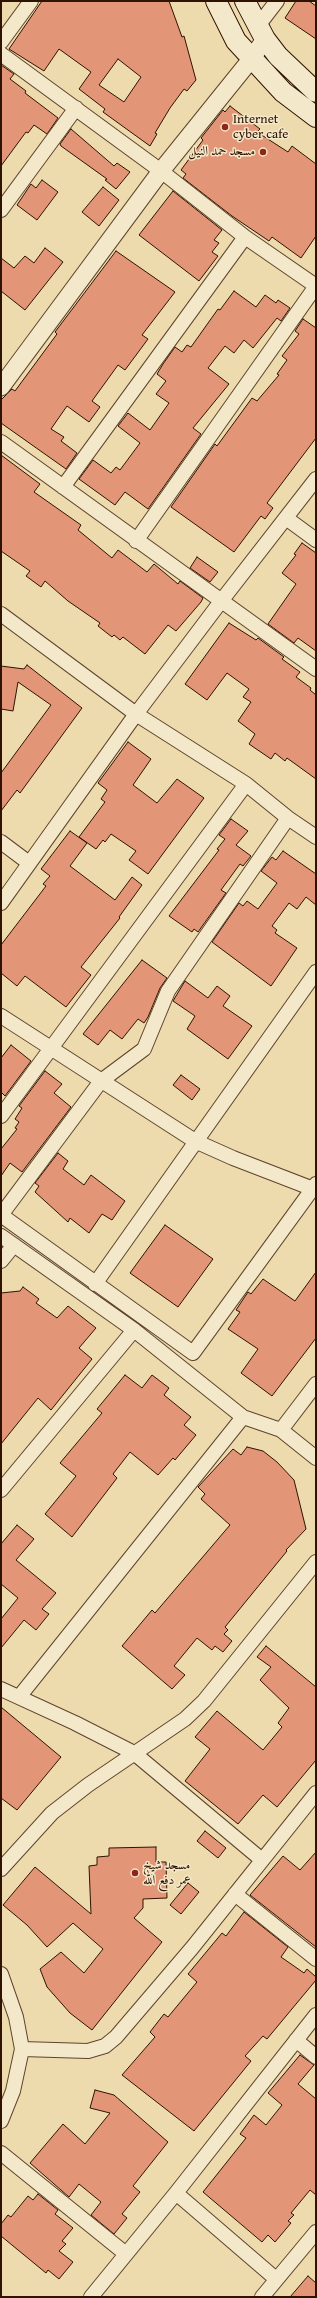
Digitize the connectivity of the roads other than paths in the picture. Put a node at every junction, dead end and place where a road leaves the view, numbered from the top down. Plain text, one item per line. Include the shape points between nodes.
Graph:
1 (31, 1) edge
2 (216, 1) edge
3 (245, 1) edge
4 (277, 1) edge
5 (261, 33) junction
6 (1, 42) edge
7 (1, 54) edge
8 (252, 58) junction
9 (316, 92) edge
10 (76, 108) junction
11 (316, 117) edge
12 (161, 171) junction
13 (1, 210) edge
14 (245, 236) junction
15 (316, 286) edge
16 (1, 387) edge
17 (1, 442) edge
18 (316, 479) edge
19 (63, 487) junction
20 (286, 518) junction
21 (316, 540) edge
22 (136, 541) junction
23 (222, 600) junction
24 (1, 614) edge
25 (316, 669) edge
26 (136, 714) junction
27 (246, 784) junction
28 (288, 818) junction
29 (316, 837) edge
30 (1, 842) edge
31 (29, 863) junction
32 (1, 903) edge
33 (316, 972) edge
34 (1, 1016) edge
35 (50, 1049) junction
36 (101, 1081) junction
37 (1, 1116) edge
38 (195, 1141) junction
39 (315, 1187) edge
40 (1, 1215) edge
41 (1, 1236) edge
42 (14, 1245) junction
43 (1, 1260) edge
44 (95, 1284) junction
45 (134, 1330) junction
46 (316, 1384) edge
47 (243, 1417) junction
48 (280, 1430) junction
49 (316, 1458) edge
50 (1, 1490) edge
51 (316, 1562) edge
52 (1, 1689) edge
53 (19, 1697) junction
54 (134, 1753) junction
55 (316, 1793) edge
56 (262, 1860) junction
57 (1, 1869) edge
58 (235, 1894) junction
59 (316, 1959) edge
60 (1, 1974) edge
61 (316, 2015) edge
62 (296, 2040) junction
63 (22, 2049) junction
64 (316, 2057) edge
65 (1, 2121) edge
66 (1, 2153) edge
67 (176, 2193) junction
68 (316, 2232) edge
69 (126, 2254) junction
70 (276, 2279) junction
71 (91, 2297) edge
72 (262, 2297) edge

1 - 6 street
2 - 8 main road via 236,41
3 - 5 main road
4 - 5 street
5 - 8 street
5 - 9 main road via 292,71
7 - 10 street
8 - 11 main road via 283,92
8 - 12 street
10 - 12 street
10 - 13 street
12 - 14 street
12 - 16 street
14 - 15 street
14 - 19 street
15 - 22 street
17 - 19 street
18 - 20 street
19 - 22 street
20 - 21 street
20 - 23 street
22 - 23 street
23 - 25 street
23 - 26 street
24 - 26 street
26 - 27 street
26 - 31 street
27 - 28 street
27 - 35 street
28 - 29 street
28 - 36 street via 168,991 144,1049
30 - 31 street
31 - 32 street
33 - 38 street
34 - 35 street
35 - 36 street
35 - 37 street
36 - 38 street
36 - 40 street
38 - 39 street via 233,1158
38 - 44 street
39 - 44 street via 194,1353
40 - 44 street
41 - 42 street
42 - 43 street
42 - 45 street
45 - 47 street
45 - 50 street
46 - 48 street
47 - 48 street
47 - 53 street
48 - 49 street
51 - 54 street via 204,1701 185,1719
52 - 53 street
53 - 54 street
54 - 56 street
54 - 57 street via 52,1813
55 - 56 street
56 - 58 street
58 - 59 street
58 - 63 street via 116,2037 105,2046 88,2051
60 - 63 street via 16,2017
61 - 62 street
62 - 64 street
62 - 67 street
63 - 65 street via 13,2091
66 - 69 street
67 - 69 street
67 - 70 street
68 - 70 street
69 - 71 street
70 - 72 street

